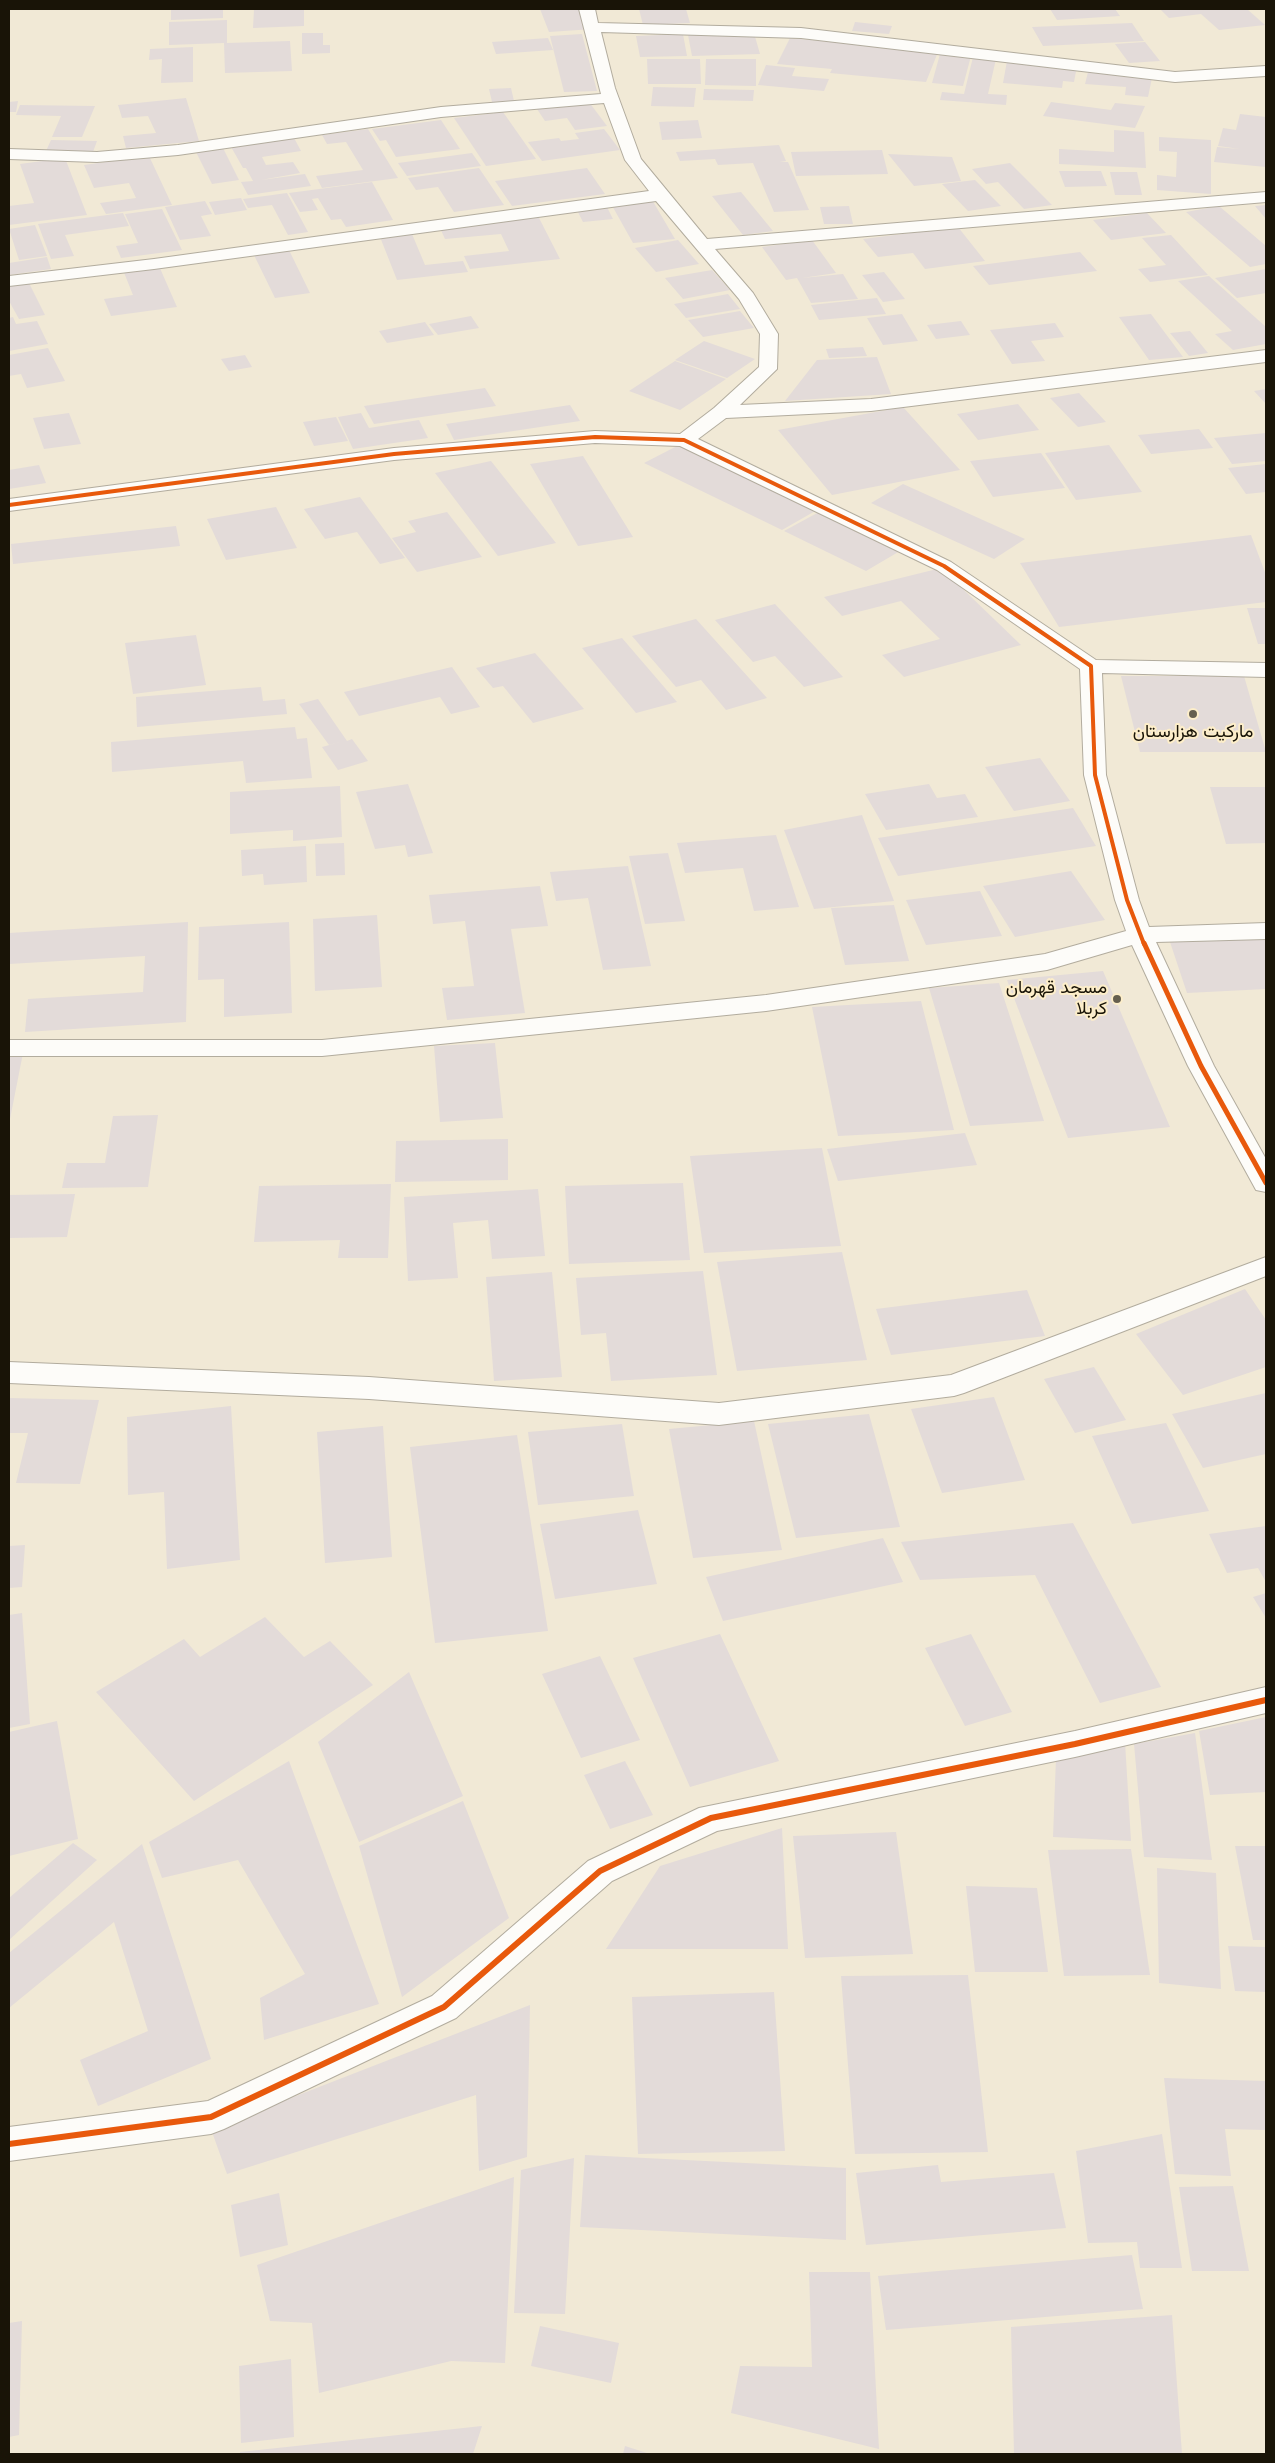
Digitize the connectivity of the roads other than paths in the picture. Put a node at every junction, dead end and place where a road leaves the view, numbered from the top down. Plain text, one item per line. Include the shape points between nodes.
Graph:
1 (587, 9) edge
2 (592, 27) junction
3 (1266, 71) edge
4 (611, 98) junction
5 (9, 154) edge
6 (660, 195) junction
7 (1266, 197) edge
8 (703, 245) junction
9 (9, 280) edge
10 (1266, 356) edge
11 (722, 412) junction
12 (684, 440) junction
13 (9, 505) edge
14 (1091, 666) junction
15 (1266, 670) edge
16 (1266, 931) edge
17 (1140, 935) junction
18 (9, 1048) edge
19 (1266, 1183) edge
20 (1266, 1266) edge
21 (9, 1373) edge
22 (1266, 1700) edge
23 (9, 2144) edge

1 - 2 street
2 - 3 street via 801,33 1175,77
2 - 4 street
4 - 5 street via 441,112 178,150 97,157
4 - 6 street via 633,160
6 - 8 street
6 - 9 street via 154,264
7 - 8 street
8 - 11 street via 747,297 769,334 768,369
10 - 11 street via 871,405
11 - 12 street
12 - 13 street via 595,437 394,454
12 - 14 street via 944,566
14 - 15 street
14 - 17 street via 1095,775 1127,900
16 - 17 street
17 - 18 street via 1047,962 766,1003 322,1048
17 - 19 street via 1200,1066
20 - 21 street via 954,1385 719,1414 369,1388
22 - 23 street via 1075,1744 711,1818 600,1871 444,2006 211,2117

